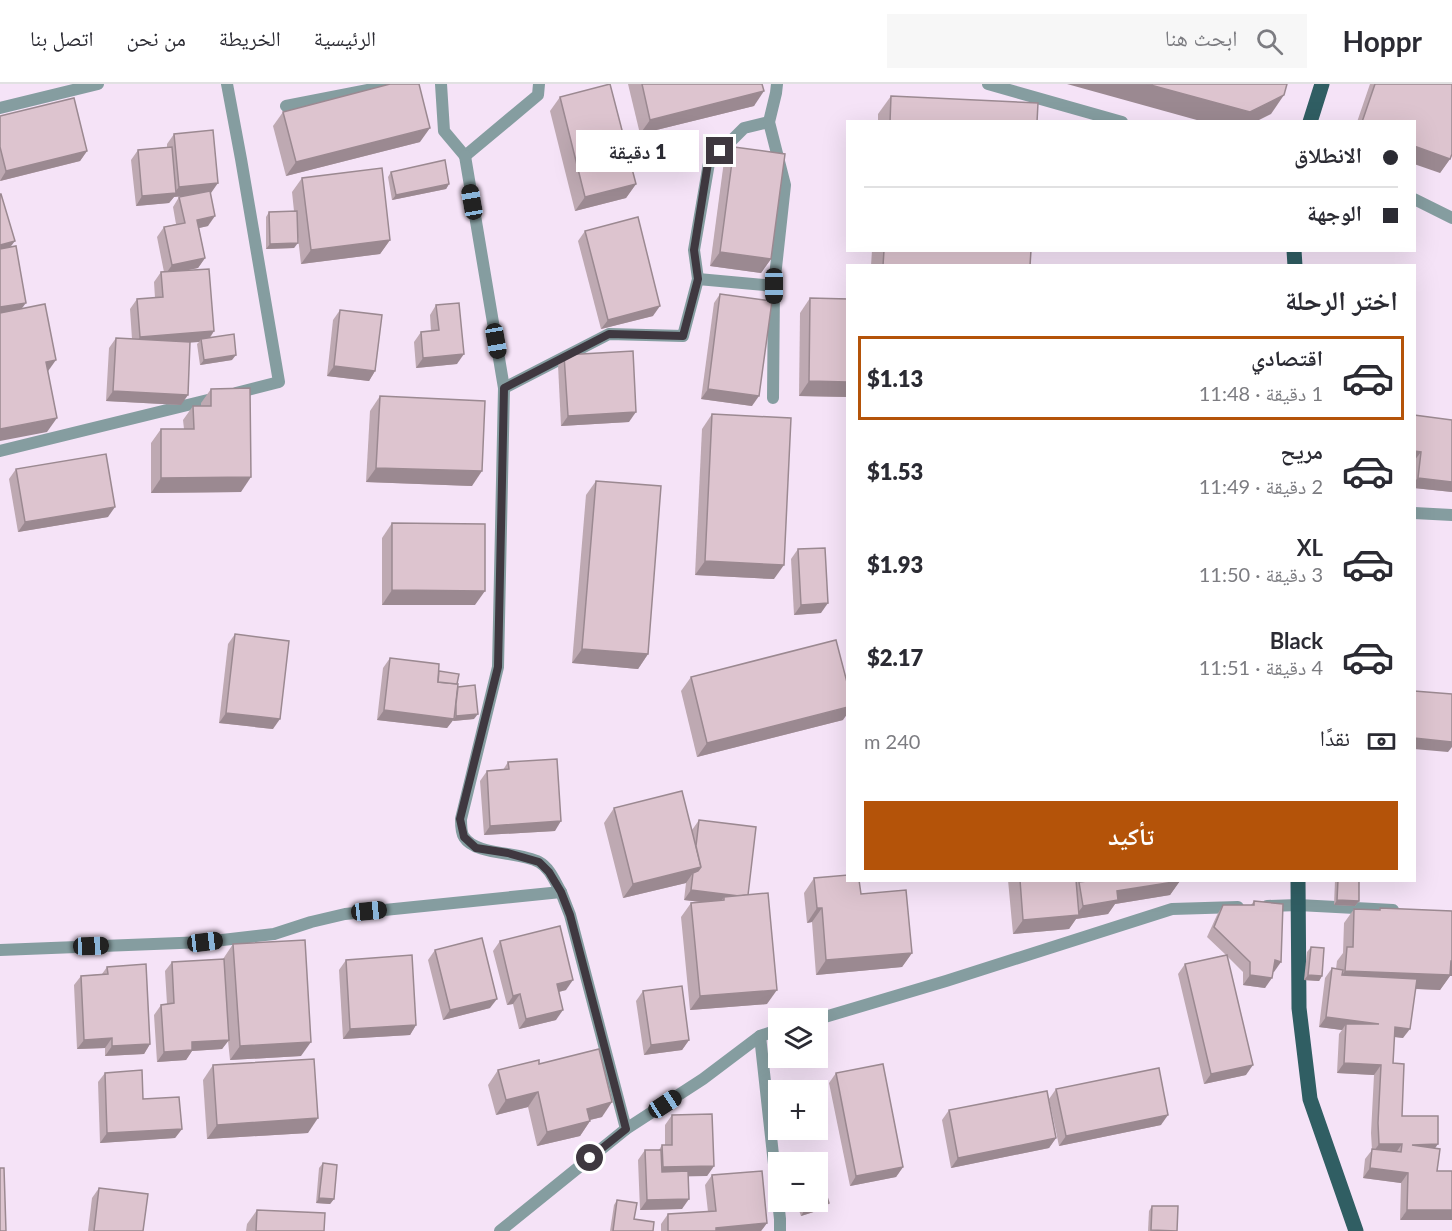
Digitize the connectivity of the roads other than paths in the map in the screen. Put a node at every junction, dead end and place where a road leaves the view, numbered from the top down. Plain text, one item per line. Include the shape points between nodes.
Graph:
1 (98, 84) edge
2 (226, 84) edge
3 (398, 84) edge
4 (441, 84) edge
5 (539, 84) edge
6 (777, 84) edge
7 (988, 84) edge
8 (1322, 84) edge
9 (286, 106) dead end
10 (0, 108) edge
11 (1115, 120) edge
12 (1311, 120) edge
13 (769, 122) junction
14 (465, 156) junction
15 (1416, 200) edge
16 (1452, 219) edge
17 (698, 279) junction
18 (774, 286) junction
19 (504, 388) junction
20 (773, 398) dead end
21 (0, 451) edge
22 (1416, 513) edge
23 (1452, 515) edge
24 (1298, 882) edge
25 (561, 892) junction
26 (1298, 905) junction
27 (1404, 910) edge
28 (0, 950) edge
29 (828, 1016) edge
30 (768, 1033) edge
31 (760, 1036) junction
32 (626, 1129) junction
33 (500, 1231) edge
34 (780, 1231) edge
35 (1356, 1231) edge

1 - 10 street
2 - 21 street via 279,381
3 - 9 street
4 - 14 street via 444,131
5 - 14 street via 538,95
6 - 13 street
7 - 11 street
8 - 12 main road
13 - 17 street via 744,128 708,163 694,250
13 - 18 street via 785,185
14 - 19 street
15 - 16 street
17 - 18 street
17 - 19 street via 683,336 609,334
18 - 20 street
19 - 25 street via 498,667 460,819 464,837 476,848 539,862
22 - 23 street
24 - 26 main road
25 - 28 street via 345,914 274,934 205,942
25 - 32 street
26 - 27 street
26 - 29 street via 1172,909
26 - 35 main road via 1299,1008 1310,1099
30 - 31 street
31 - 32 street
31 - 34 street
32 - 33 street

